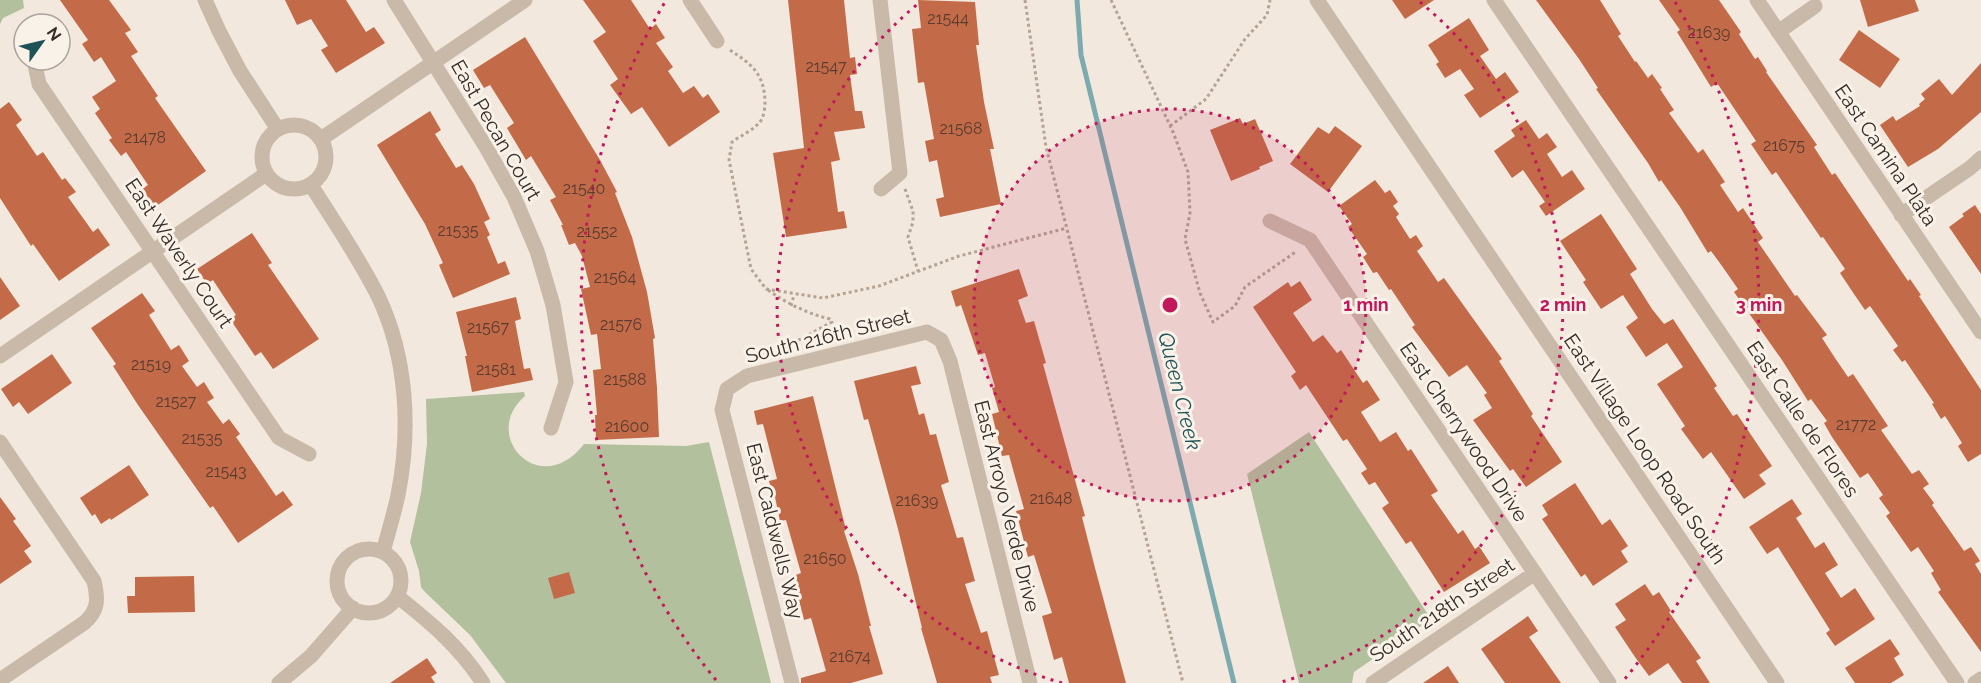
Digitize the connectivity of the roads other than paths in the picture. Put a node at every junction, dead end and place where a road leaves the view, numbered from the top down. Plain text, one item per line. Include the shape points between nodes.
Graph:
1 (205, 0) edge
2 (394, 0) edge
3 (525, 0) edge
4 (690, 0) edge
5 (880, 0) edge
6 (1317, 0) edge
7 (1494, 0) edge
8 (1756, 0) edge
9 (1815, 6) dead end
10 (1778, 32) junction
11 (717, 40) road end
12 (432, 62) junction
13 (36, 72) edge
14 (277, 128) junction
15 (321, 139) junction
16 (1981, 158) edge
17 (266, 174) junction
18 (311, 184) junction
19 (881, 189) dead end
20 (1901, 215) junction
21 (1270, 221) dead end
22 (152, 251) junction
23 (1981, 332) edge
24 (941, 340) joint
25 (0, 356) edge
26 (727, 389) joint
27 (551, 428) dead end
28 (0, 442) edge
29 (309, 454) dead end
30 (383, 552) junction
31 (1535, 573) junction
32 (397, 596) junction
33 (353, 609) junction
34 (1981, 679) edge
35 (0, 680) edge
36 (279, 683) edge
37 (483, 683) edge
38 (792, 683) edge
39 (1030, 683) edge
40 (1373, 683) edge
41 (1609, 683) edge
42 (1778, 683) edge
43 (1957, 683) edge
44 (1975, 683) edge

1 - 14 street via 240,71
2 - 12 street, East Pecan Court
3 - 12 street
4 - 11 street
5 - 19 street via 900,172
6 - 42 street, East Village Loop Road South
7 - 43 street, East Calle de Flores
8 - 10 street, East Camina Plata
9 - 10 street
10 - 20 street, East Camina Plata
12 - 15 street
12 - 27 street, East Pecan Court via 514,197 537,251 553,305 566,382
13 - 22 street, East Waverly Court via 39,84
14 - 15 street via 306,126
14 - 17 street via 263,144
15 - 18 street via 326,159 319,178
16 - 20 street
17 - 18 street via 281,187 301,189
17 - 22 street
18 - 30 street via 379,299 401,368 405,441 398,494
20 - 23 street, East Camina Plata
21 - 31 street, East Cherrywood Drive via 1310,240
22 - 25 street
22 - 29 street, East Waverly Court via 279,438
24 - 26 street, South 216th Street via 927,332 747,376
24 - 39 street, East Arroyo Verde Drive via 950,361
26 - 38 street, East Caldwells Way via 722,410
28 - 35 street via 94,581 98,598 94,615
30 - 32 street via 392,558 400,576
30 - 33 street via 355,552 341,565 337,585
31 - 40 street, South 218th Street
31 - 41 street, East Cherrywood Drive
32 - 33 street via 373,612
32 - 37 street via 443,633
33 - 36 street via 311,657
34 - 44 street

